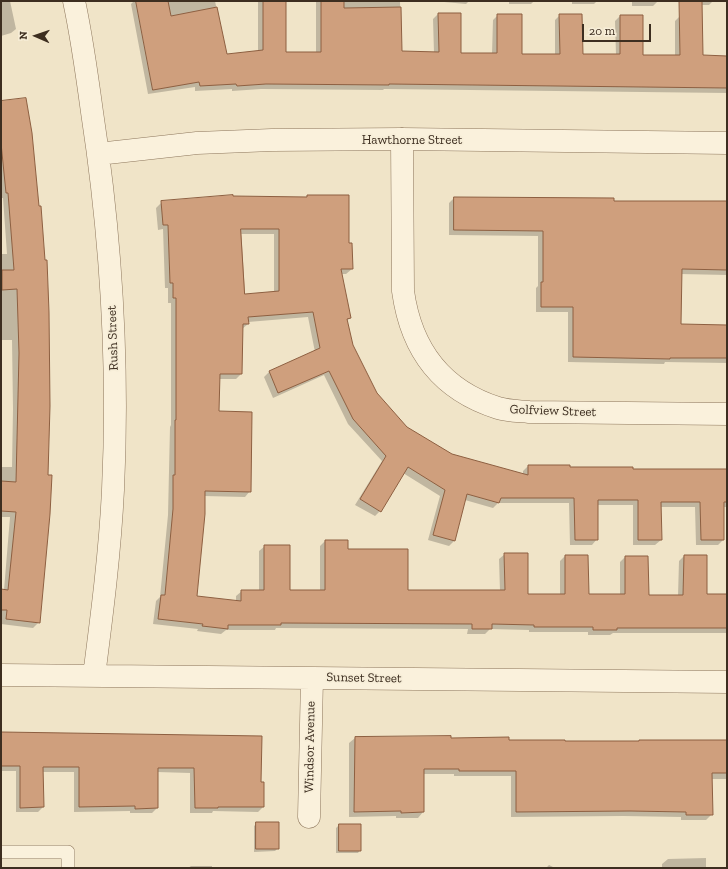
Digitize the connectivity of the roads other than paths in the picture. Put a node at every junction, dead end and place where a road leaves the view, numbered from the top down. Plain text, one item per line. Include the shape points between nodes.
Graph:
1 (74, 1) edge
2 (402, 139) junction
3 (727, 143) edge
4 (98, 154) junction
5 (727, 414) edge
6 (1, 675) edge
7 (94, 676) junction
8 (312, 678) junction
9 (727, 682) edge
10 (309, 817) dead end
11 (1, 852) edge
12 (68, 868) edge

1 - 4 street, Rush Street
2 - 3 street, Hawthorne Street
2 - 4 street, Hawthorne Street via 197,143
2 - 5 street, Golfview Street via 403,291 406,309 418,343 427,358 447,380 472,397 499,408 529,412
4 - 7 street, Rush Street via 108,249 115,422 108,559
6 - 7 street, Sunset Street
7 - 8 street, Sunset Street
8 - 9 street, Sunset Street
8 - 10 street, Windsor Avenue
11 - 12 lane via 68,852

